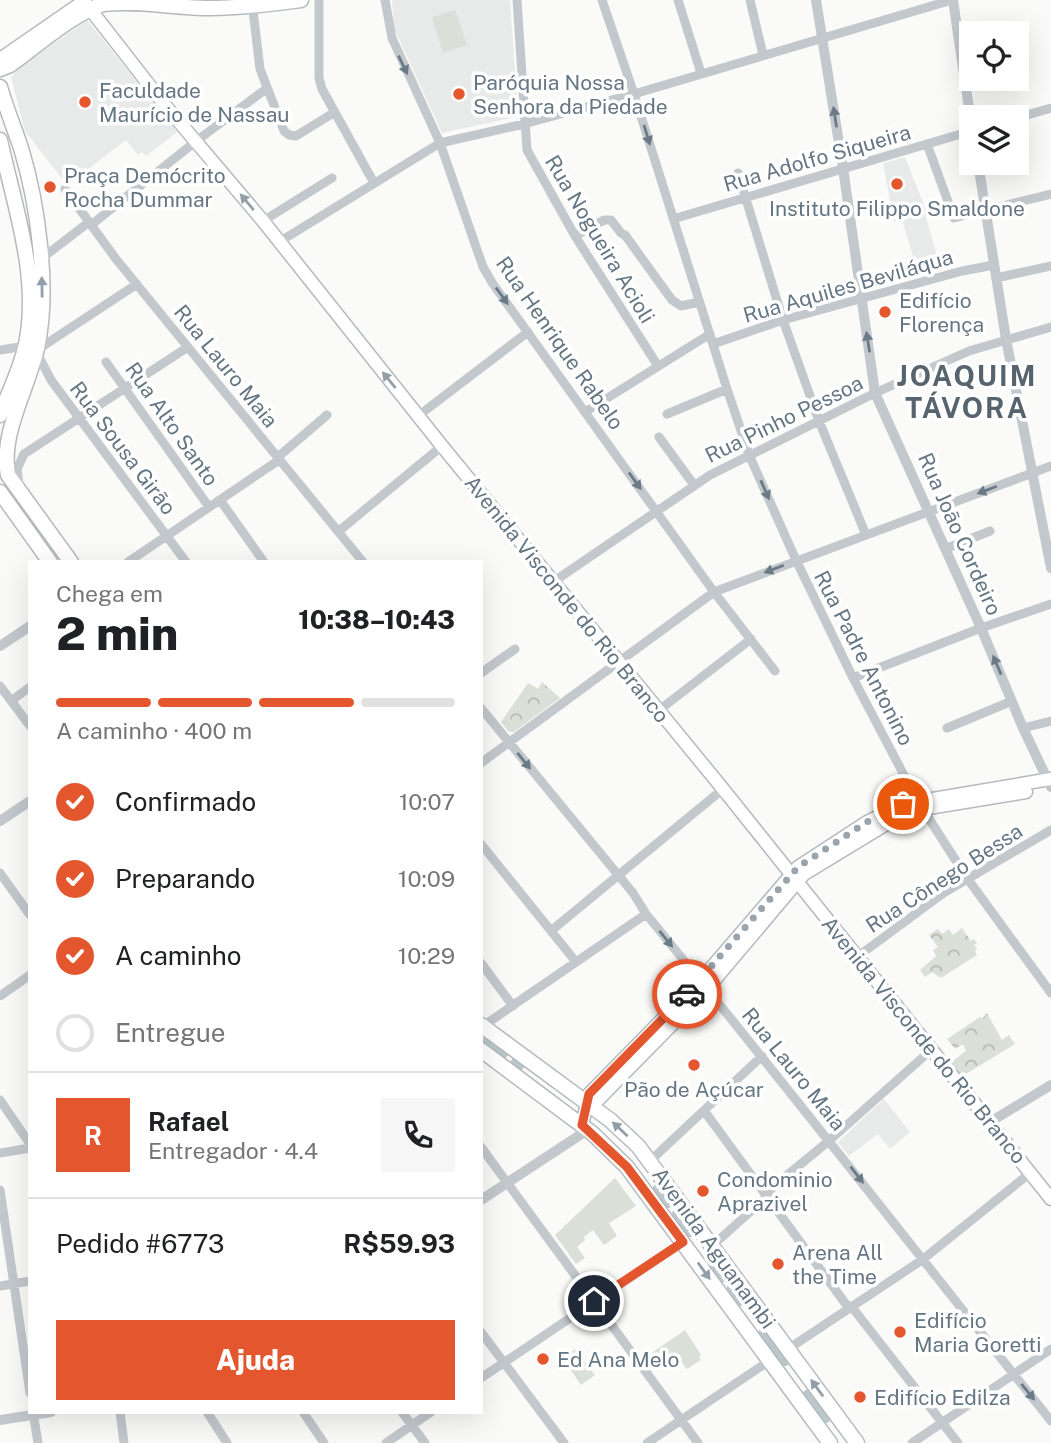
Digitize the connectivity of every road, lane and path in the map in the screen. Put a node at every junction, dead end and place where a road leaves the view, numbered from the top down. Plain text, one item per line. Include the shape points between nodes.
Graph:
1 (126, 0) edge
2 (301, 0) edge
3 (319, 0) edge
4 (385, 0) edge
5 (517, 0) edge
6 (602, 0) edge
7 (678, 0) edge
8 (750, 0) edge
9 (816, 0) edge
10 (953, 0) edge
11 (85, 2) edge
12 (252, 3) edge
13 (823, 38) junction
14 (763, 55) junction
15 (0, 59) edge
16 (0, 69) edge
17 (701, 74) junction
18 (0, 87) edge
19 (266, 89) junction
20 (634, 94) junction
21 (968, 105) edge
22 (1051, 108) edge
23 (335, 112) junction
24 (1029, 114) edge
25 (524, 124) junction
26 (959, 134) edge
27 (0, 140) edge
28 (195, 142) junction
29 (440, 143) junction
30 (926, 144) junction
31 (843, 168) junction
32 (738, 173) dead end
33 (980, 175) edge
34 (332, 178) dead end
35 (374, 183) junction
36 (65, 189) dead end
37 (1051, 194) edge
38 (745, 197) junction
39 (986, 211) junction
40 (673, 219) junction
41 (263, 221) junction
42 (90, 223) junction
43 (575, 236) junction
44 (279, 242) junction
45 (41, 259) junction
46 (994, 265) junction
47 (1051, 266) edge
48 (996, 278) junction
49 (137, 284) junction
50 (861, 299) junction
51 (699, 302) junction
52 (783, 320) junction
53 (1051, 327) edge
54 (528, 332) junction
55 (710, 334) junction
56 (1006, 339) junction
57 (713, 344) junction
58 (188, 347) junction
59 (33, 349) junction
60 (0, 350) edge
61 (106, 362) dead end
62 (658, 366) junction
63 (125, 389) junction
64 (727, 389) junction
65 (875, 393) junction
66 (585, 412) junction
67 (667, 414) dead end
68 (0, 415) edge
69 (327, 415) dead end
70 (418, 416) junction
71 (79, 418) junction
72 (819, 421) junction
73 (659, 437) dead end
74 (442, 446) junction
75 (750, 457) junction
76 (279, 459) junction
77 (1051, 466) edge
78 (1033, 472) junction
79 (694, 485) junction
80 (20, 491) junction
81 (0, 492) edge
82 (220, 500) junction
83 (209, 507) junction
84 (656, 510) junction
85 (929, 512) junction
86 (339, 531) junction
87 (990, 531) dead end
88 (866, 535) junction
89 (167, 536) junction
90 (946, 549) junction
91 (49, 560) edge
92 (70, 560) edge
93 (131, 560) edge
94 (185, 560) edge
95 (263, 560) edge
96 (361, 560) edge
97 (796, 560) junction
98 (1051, 568) edge
99 (553, 582) junction
100 (714, 592) junction
101 (1051, 604) edge
102 (28, 627) edge
103 (981, 628) junction
104 (751, 639) junction
105 (0, 646) edge
106 (515, 649) dead end
107 (618, 661) junction
108 (775, 671) dead end
109 (483, 672) edge
110 (853, 678) junction
111 (0, 686) edge
112 (28, 688) edge
113 (10, 701) junction
114 (1012, 701) junction
115 (483, 711) edge
116 (658, 711) junction
117 (1051, 721) edge
118 (28, 724) edge
119 (947, 728) dead end
120 (1023, 729) junction
121 (508, 742) junction
122 (483, 761) edge
123 (1050, 783) edge
124 (723, 789) junction
125 (28, 802) edge
126 (919, 804) junction
127 (0, 821) edge
128 (1051, 830) edge
129 (483, 848) edge
130 (0, 873) edge
131 (618, 875) junction
132 (967, 878) junction
133 (793, 879) junction
134 (28, 912) edge
135 (646, 914) junction
136 (552, 930) junction
137 (857, 957) junction
138 (576, 962) junction
139 (483, 966) edge
140 (28, 976) edge
141 (704, 985) junction
142 (1051, 993) edge
143 (0, 996) edge
144 (513, 1006) junction
145 (483, 1025) edge
146 (483, 1027) edge
147 (931, 1050) junction
148 (483, 1051) edge
149 (762, 1056) junction
150 (1051, 1085) edge
151 (0, 1100) edge
152 (589, 1105) junction
153 (705, 1112) junction
154 (990, 1122) junction
155 (582, 1125) junction
156 (830, 1140) junction
157 (28, 1143) edge
158 (28, 1146) edge
159 (483, 1150) edge
160 (0, 1153) edge
161 (650, 1161) junction
162 (1030, 1173) junction
163 (507, 1181) junction
164 (0, 1190) edge
165 (767, 1194) junction
166 (483, 1199) edge
167 (1051, 1199) edge
168 (683, 1242) junction
169 (712, 1245) junction
170 (922, 1260) junction
171 (28, 1281) edge
172 (13, 1283) junction
173 (0, 1286) edge
174 (594, 1301) junction
175 (850, 1307) junction
176 (483, 1335) edge
177 (788, 1349) junction
178 (1051, 1349) edge
179 (769, 1361) junction
180 (504, 1362) junction
181 (1014, 1374) junction
182 (483, 1377) edge
183 (28, 1380) edge
184 (33, 1414) edge
185 (120, 1414) edge
186 (208, 1414) edge
187 (304, 1414) edge
188 (404, 1414) edge
189 (428, 1414) edge
190 (0, 1420) edge
191 (681, 1420) junction
192 (1051, 1421) edge
193 (943, 1422) junction
194 (412, 1425) junction
195 (38, 1443) edge
196 (124, 1443) edge
197 (227, 1443) edge
198 (324, 1443) edge
199 (386, 1443) edge
200 (425, 1443) edge
201 (564, 1443) edge
202 (647, 1443) edge
203 (698, 1443) edge
204 (830, 1443) edge
205 (857, 1443) edge
206 (912, 1443) edge
207 (958, 1443) edge

1 - 11 main road
1 - 12 main road via 208,8
2 - 12 main road
3 - 23 street via 319,78
4 -> 29 street, Rua Henrique Rabelo via 394,46
5 - 25 street, Rua Nogueira Acioli
6 - 20 street, Rua Padre Antonino
7 - 17 street
8 - 14 street
9 - 13 street, Rua João Cordeiro
10 - 13 street
10 - 21 street
11 - 15 main road
11 - 16 main road
11 - 28 main road, Avenida Visconde do Rio Branco
12 - 19 street
13 - 14 street
31 -> 13 street, Rua João Cordeiro
14 - 17 street
17 - 20 street
18 - 45 main road via 22,150
19 - 23 street via 289,135 300,134
19 - 28 street
20 - 25 street
20 -> 40 street, Rua Padre Antonino
22 - 24 street
23 - 35 street
25 - 29 street
25 - 43 street, Rua Nogueira Acioli via 527,150
26 - 30 street, Rua Adolfo Siqueira
27 - 59 main road via 27,270
41 -> 28 main road, Avenida Visconde do Rio Branco
28 - 42 street
29 - 35 street
29 -> 54 street, Rua Henrique Rabelo via 483,267
30 - 31 street, Rua Adolfo Siqueira
30 - 39 street via 954,218
31 - 38 street, Rua Adolfo Siqueira
31 - 50 street, Rua João Cordeiro
32 - 38 street
33 - 39 street
34 - 41 street
35 - 44 street
36 - 42 street, Rua Lauro Maia
37 - 39 street
38 - 40 street, Rua Adolfo Siqueira
38 - 52 street
39 - 46 street
40 - 51 street, Rua Padre Antonino
41 - 44 main road, Avenida Visconde do Rio Branco
42 - 45 street
42 - 49 street, Rua Lauro Maia
43 - 51 street via 611,220 672,300 681,306
43 - 62 street, Rua Nogueira Acioli
70 -> 44 main road, Avenida Visconde do Rio Branco
59 -> 45 main road via 42,321
46 - 48 street
46 - 50 street, Rua Aquiles Beviláqua
47 - 48 street
48 - 56 street
49 - 58 street, Rua Lauro Maia
49 - 59 street
50 - 52 street, Rua Aquiles Beviláqua
65 -> 50 street, Rua João Cordeiro
51 - 55 street, Rua Padre Antonino
52 - 57 street, Rua Aquiles Beviláqua
52 - 72 street
53 - 56 street, Rua Pinho Pessoa
54 - 66 street, Rua Henrique Rabelo
54 - 70 street
55 - 57 street, Rua Padre Antonino
55 - 62 street
56 - 65 street, Rua Pinho Pessoa
56 - 78 street
57 - 64 street, Rua Padre Antonino
58 - 63 street
58 - 76 street, Rua Lauro Maia
59 - 60 street
59 - 68 main road
59 - 71 street, Rua Sousa Girão
59 - 80 main road via 4,444 4,464
61 - 63 street, Rua Alto Santo
62 - 66 street
63 - 71 street
63 - 83 street, Rua Alto Santo
64 - 67 street
64 - 75 street, Rua Padre Antonino
65 - 72 street, Rua Pinho Pessoa
65 - 85 street, Rua João Cordeiro
66 -> 84 street, Rua Henrique Rabelo
69 - 76 street
70 - 74 main road, Avenida Visconde do Rio Branco
71 - 80 street via 24,454 17,469
71 - 89 street, Rua Sousa Girão
72 - 75 street, Rua Pinho Pessoa
72 - 88 street
73 - 79 street
74 - 86 street
74 - 99 main road, Avenida Visconde do Rio Branco
75 - 79 street, Rua Pinho Pessoa
75 -> 97 street, Rua Padre Antonino
76 - 82 street
76 - 86 street, Rua Lauro Maia
77 - 78 street
78 -> 85 street
78 - 98 street
79 - 84 street, Rua Pinho Pessoa
80 - 92 main road
81 - 91 main road
82 - 83 street
82 - 95 street, Rua Alto Santo
83 - 89 street
84 - 99 street, Rua Pinho Pessoa
84 - 100 street, Rua Henrique Rabelo
85 - 88 street
85 - 90 street, Rua João Cordeiro
86 - 96 street, Rua Lauro Maia
87 - 90 street
88 - 97 street
89 - 93 street
89 - 94 street, Rua Sousa Girão
90 - 103 street, Rua João Cordeiro
97 -> 100 street
97 - 110 street, Rua Padre Antonino
99 - 107 main road, Avenida Visconde do Rio Branco
100 - 104 street, Rua Henrique Rabelo
100 - 107 street
101 - 103 street
102 - 105 street
103 - 110 street
114 -> 103 street, Rua João Cordeiro
104 - 108 street, Rua Henrique Rabelo
104 - 116 street
106 - 109 street
107 - 116 main road, Avenida Visconde do Rio Branco
107 - 121 street
110 - 126 street, Rua Padre Antonino
111 - 113 street
112 - 113 street
113 - 118 street
114 - 119 street
114 - 120 street, Rua João Cordeiro
115 - 121 street, Rua Lauro Maia
116 - 124 main road, Avenida Visconde do Rio Branco
117 - 120 street
120 - 123 street, Rua João Cordeiro
121 - 122 street
121 -> 131 street, Rua Lauro Maia
123 - 126 main road
124 - 131 street
124 - 133 main road, Avenida Visconde do Rio Branco
125 - 127 street
126 - 132 street, Rua Padre Antonino
126 - 133 main road
128 - 132 street, Rua Cônego Bessa
129 - 136 street
130 - 134 street
131 - 135 street, Rua Lauro Maia
131 - 136 street
132 - 137 street, Rua Cônego Bessa
132 - 142 street, Rua Padre Antonino
133 - 137 main road, Avenida Visconde do Rio Branco
133 - 141 main road
135 - 138 street
135 -> 141 street, Rua Lauro Maia
136 - 138 street
137 - 147 main road, Avenida Visconde do Rio Branco
138 - 144 street
139 - 144 street
140 - 143 street
141 - 149 street, Rua Lauro Maia
141 - 152 main road via 592,1091
144 - 145 street
146 - 152 main road, Avenida Aguanambi
147 - 154 main road, Avenida Visconde do Rio Branco
147 - 156 street
148 - 155 main road, Avenida Aguanambi
149 - 153 street
149 - 156 street, Rua Lauro Maia
150 - 154 street
151 - 157 street
152 - 155 main road
161 -> 152 main road, Avenida Aguanambi
153 - 161 street
153 - 165 street
154 - 162 main road, Avenida Visconde do Rio Branco
155 - 163 street via 580,1135
155 - 168 main road, Avenida Aguanambi via 627,1167
156 - 165 street
156 -> 170 street, Rua Lauro Maia
158 - 160 street
159 - 163 street
161 - 169 main road, Avenida Aguanambi
162 - 167 main road, Avenida Visconde do Rio Branco
162 - 170 street
163 - 166 street
163 - 174 street
164 - 172 street
165 - 169 street
165 - 175 street
168 - 174 street
168 -> 179 main road, Avenida Aguanambi
169 - 177 main road, Avenida Aguanambi
170 - 175 street
170 - 181 street, Rua Lauro Maia
171 - 172 street
172 - 173 street
172 - 183 street
174 - 180 street
174 - 191 street
175 - 177 street
175 - 193 street
176 - 180 street
205 -> 177 main road, Avenida Aguanambi
178 - 181 street
179 - 191 street
179 - 204 main road, Avenida Aguanambi
180 - 182 street
180 - 201 street
181 -> 192 street, Rua Lauro Maia
181 - 193 street
184 - 190 street
184 - 195 street
185 - 196 street
186 - 197 street
187 - 198 street
188 - 194 street
189 - 194 street
191 - 202 street
191 - 203 street
193 - 206 street
193 - 207 street
194 - 199 street
194 - 200 street

